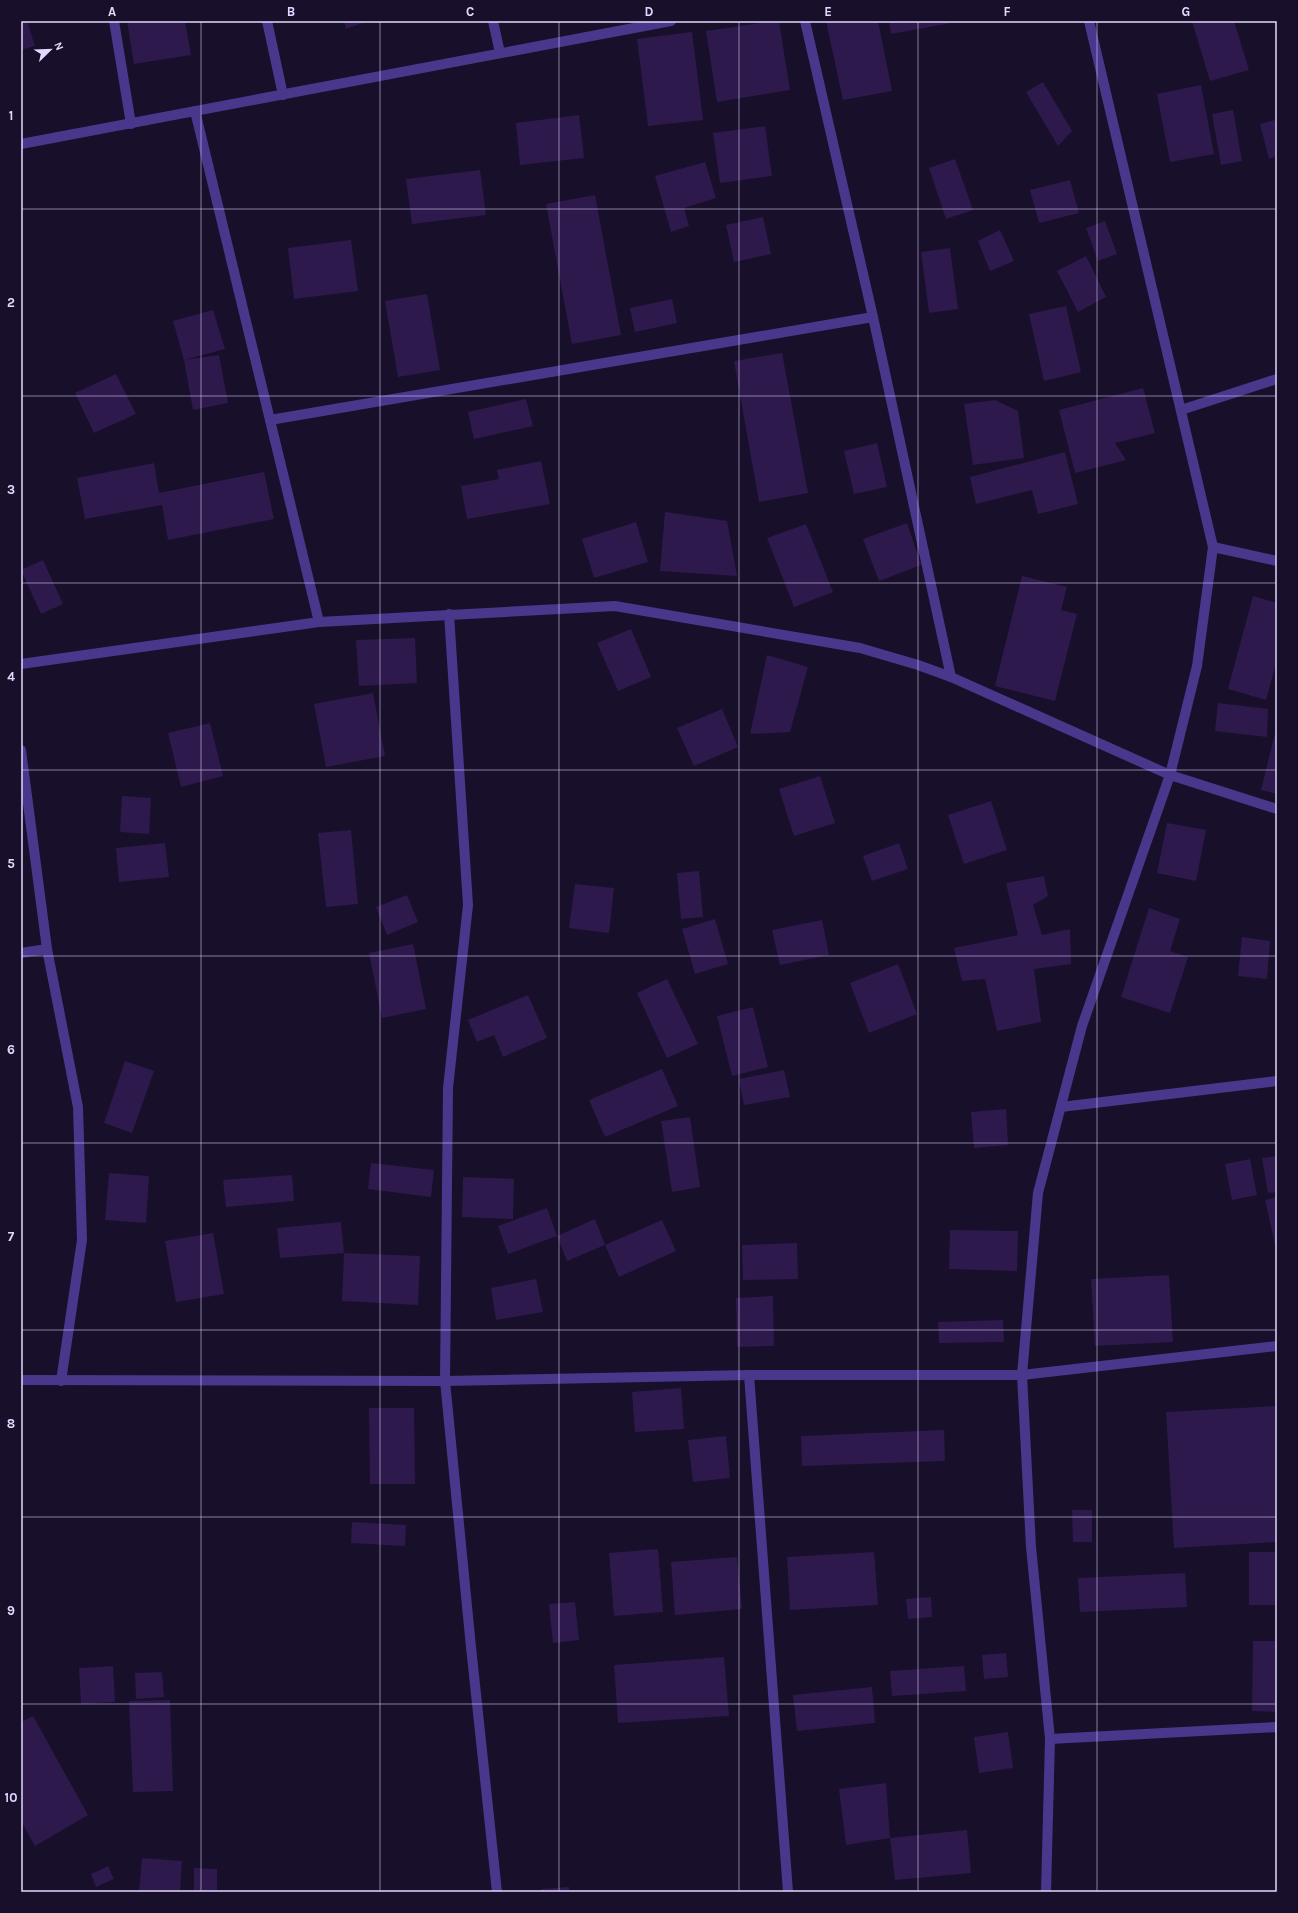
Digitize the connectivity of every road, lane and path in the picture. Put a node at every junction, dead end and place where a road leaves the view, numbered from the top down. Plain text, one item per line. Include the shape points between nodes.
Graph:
1 (114, 21) edge
2 (267, 21) edge
3 (493, 21) edge
4 (671, 21) edge
5 (805, 21) edge
6 (1089, 21) edge
7 (500, 53) junction
8 (283, 95) junction
9 (195, 111) junction
10 (131, 124) junction
11 (21, 144) edge
12 (873, 317) junction
13 (1277, 379) edge
14 (1181, 410) junction
15 (270, 420) junction
16 (1213, 547) junction
17 (1277, 561) edge
18 (449, 614) junction
19 (319, 622) junction
20 (21, 664) edge
21 (951, 677) junction
22 (21, 750) edge
23 (1170, 775) junction
24 (1277, 809) edge
25 (47, 949) junction
26 (21, 953) edge
27 (1277, 1081) edge
28 (1061, 1107) junction
29 (1277, 1346) edge
30 (750, 1375) junction
31 (1022, 1375) junction
32 (21, 1380) edge
33 (61, 1381) junction
34 (445, 1381) junction
35 (1277, 1727) edge
36 (1050, 1739) junction
37 (497, 1892) edge
38 (788, 1892) edge
39 (1046, 1892) edge

1 - 10 street
2 - 8 street
3 - 7 street
4 - 7 street
5 - 12 street
6 - 14 street
7 - 8 street
8 - 9 street
9 - 10 street
9 - 15 street
10 - 11 street
12 - 15 street
12 - 21 street
13 - 14 street
14 - 16 street
15 - 19 street
16 - 17 street
16 - 23 street via 1197,666
18 - 19 street
18 - 21 street via 615,606 860,648
18 - 34 street via 468,905 448,1088
19 - 20 street
21 - 23 street
22 - 25 street
23 - 24 street
23 - 28 street via 1082,1026
25 - 26 street
25 - 33 street via 78,1107 82,1240
27 - 28 street
28 - 31 street via 1038,1193
29 - 31 street
30 - 31 street
30 - 34 street
30 - 38 street
31 - 36 street via 1031,1547
32 - 33 street
33 - 34 street
34 - 37 street
35 - 36 street
36 - 39 street

